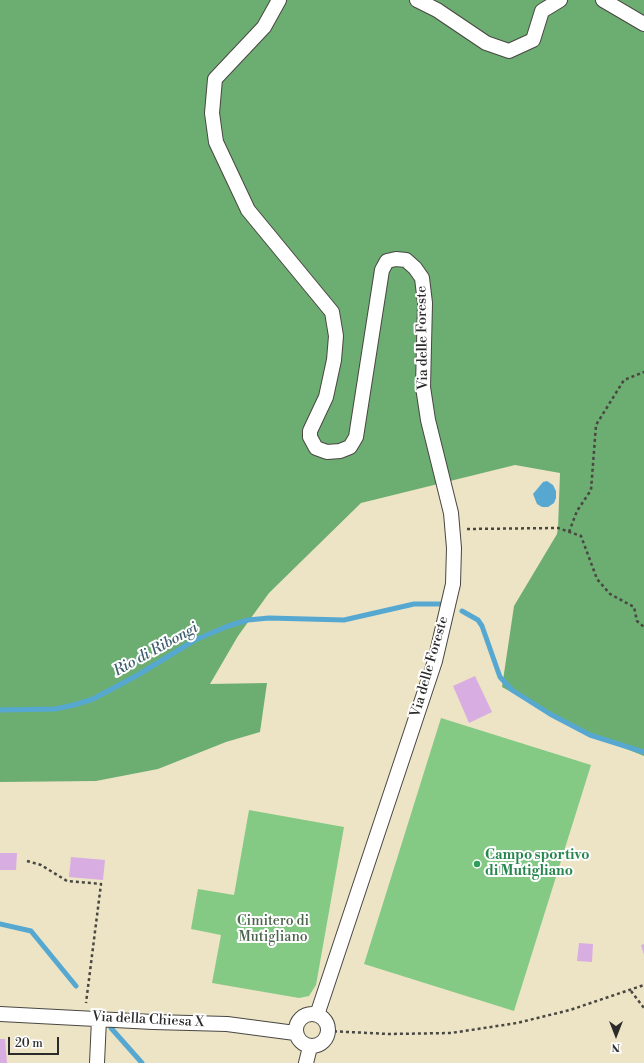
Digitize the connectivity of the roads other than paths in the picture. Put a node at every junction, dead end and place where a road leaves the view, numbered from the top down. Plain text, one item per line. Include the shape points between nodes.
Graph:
1 (279, 0) edge
2 (418, 0) edge
3 (560, 0) edge
4 (603, 0) edge
5 (644, 24) edge
6 (0, 1014) edge
7 (317, 1014) junction
8 (99, 1019) junction
9 (295, 1033) junction
10 (310, 1047) junction
11 (97, 1063) edge
12 (306, 1063) edge

1 - 7 street, Via delle Foreste via 264,27 215,79 212,113 216,142 248,210 332,312 336,336 334,360 326,397 310,431 310,437 316,448 327,452 350,447 356,437 382,270 387,261 406,260 422,278 423,387 453,530 453,584 435,661
2 - 3 street via 486,43 509,51 533,40 542,11
4 - 5 street
6 - 8 street, Via della Chiesa X
7 - 9 street via 301,1018
7 - 10 street via 325,1021 328,1031 321,1044
8 - 9 street, Via della Chiesa X via 227,1024
8 - 11 street
9 - 10 street via 300,1042
10 - 12 street

